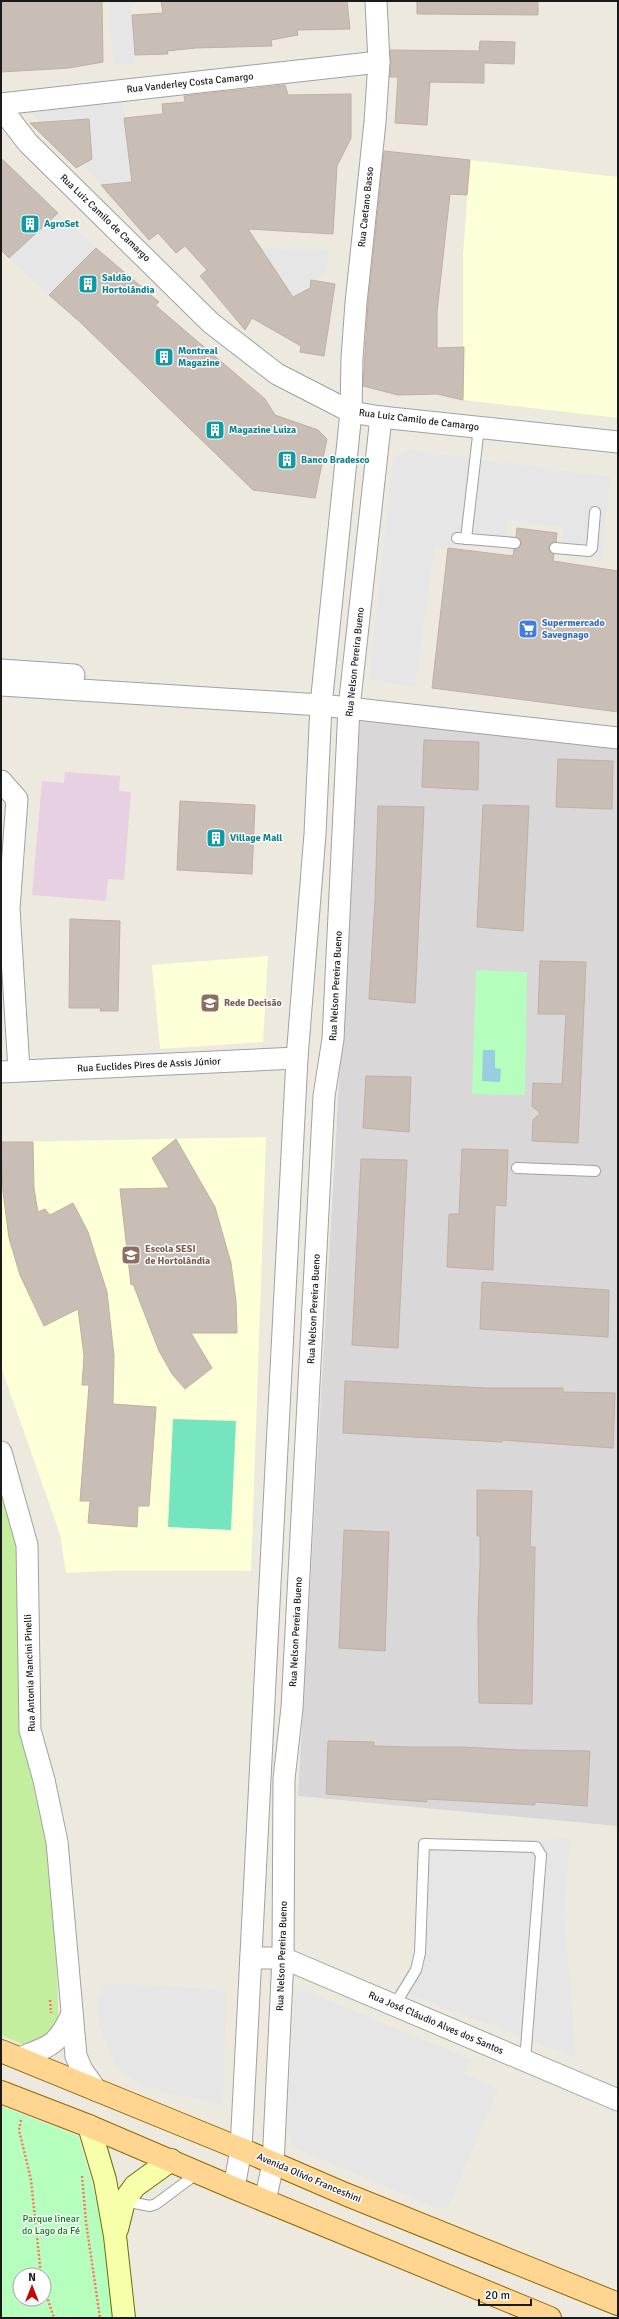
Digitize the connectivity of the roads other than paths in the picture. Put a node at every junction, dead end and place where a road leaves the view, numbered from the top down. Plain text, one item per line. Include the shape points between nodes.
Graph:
1 (376, 1) edge
2 (379, 62) junction
3 (1, 104) edge
4 (1, 108) edge
5 (351, 412) junction
6 (381, 417) junction
7 (479, 427) junction
8 (618, 442) edge
9 (596, 512) dead end
10 (515, 543) dead end
11 (555, 548) dead end
12 (1, 670) edge
13 (1, 685) edge
14 (322, 699) junction
15 (349, 708) junction
16 (618, 738) edge
17 (1, 781) edge
18 (5, 909) edge
19 (297, 1058) junction
20 (10, 1071) edge
21 (517, 1168) dead end
22 (595, 1171) dead end
23 (1, 1452) edge
24 (251, 1958) junction
25 (283, 1958) junction
26 (394, 2006) junction
27 (72, 2014) junction
28 (10, 2055) edge
29 (525, 2060) junction
30 (97, 2091) junction
31 (1, 2092) edge
32 (618, 2100) edge
33 (89, 2126) junction
34 (242, 2149) junction
35 (171, 2160) junction
36 (274, 2164) junction
37 (199, 2172) junction
38 (234, 2188) junction
39 (124, 2201) junction
40 (265, 2201) junction
41 (115, 2236) junction
42 (618, 2304) edge
43 (124, 2318) edge
44 (550, 2318) edge

1 - 2 street, Rua Caetano Basso
2 - 3 street, Rua Vanderley Costa Camargo
2 - 5 street, Rua Caetano Basso via 356,303
4 - 5 street, Rua Luiz Camilo de Camargo via 28,143 211,323 277,374
5 - 6 street, Rua Luiz Camilo de Camargo
5 - 14 street
6 - 7 street, Rua Luiz Camilo de Camargo
6 - 15 street, Rua Nelson Pereira Bueno
7 - 8 street, Rua Luiz Camilo de Camargo
7 - 10 lane via 461,539
9 - 11 lane via 592,548 589,551
12 - 14 street
13 - 14 street
14 - 15 street
14 - 19 street via 315,834
15 - 16 street
15 - 25 street, Rua Nelson Pereira Bueno via 333,1039 324,1096 292,1708 284,1779
17 - 18 street via 17,799
18 - 20 street
19 - 20 street, Rua Euclides Pires de Assis Júnior
19 - 24 street
21 - 22 lane
23 - 27 street, Rua Antonia Mancini Pinelli via 27,1545 30,1730 57,1842
24 - 25 street, Rua José Cláudio Alves dos Santos
24 - 34 street
25 - 26 street, Rua José Cláudio Alves dos Santos
25 - 36 street, Rua Nelson Pereira Bueno
26 - 29 street, Rua José Cláudio Alves dos Santos
26 - 29 lane via 413,1976 420,1953 424,1844 536,1847 541,1855
27 - 28 street via 56,2041 48,2047
27 - 30 street, Rua Antonia Mancini Pinelli via 78,2062
28 - 30 main road, Avenida Olívio Franceshini
29 - 32 street, Rua José Cláudio Alves dos Santos
30 - 34 main road, Avenida Olívio Franceshini
31 - 33 main road
33 - 35 main road
33 - 41 street via 105,2180
34 - 36 main road, Avenida Olívio Franceshini
34 - 38 street
35 - 37 main road
35 - 39 street via 135,2186
36 - 40 street, Rua Nelson Pereira Bueno
36 - 42 main road, Avenida Olívio Franceshini
37 - 38 main road
37 - 39 lane via 156,2204 150,2206
38 - 40 main road
39 - 41 street
40 - 44 main road
41 - 43 street

